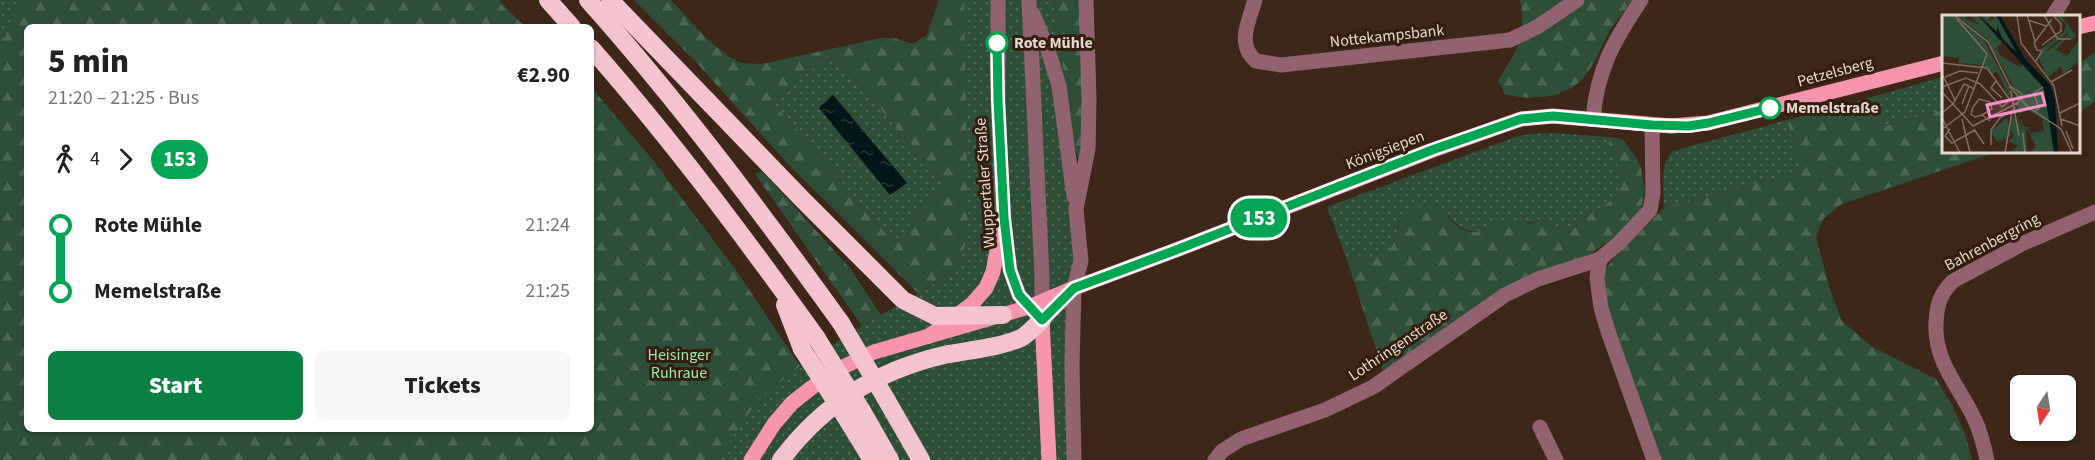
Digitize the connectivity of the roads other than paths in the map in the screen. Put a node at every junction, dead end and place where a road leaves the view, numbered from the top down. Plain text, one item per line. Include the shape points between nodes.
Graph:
1 (548, 0) edge
2 (588, 0) edge
3 (610, 0) edge
4 (998, 0) edge
5 (1086, 0) edge
6 (1256, 0) edge
7 (1577, 0) edge
8 (1641, 0) edge
9 (2064, 0) edge
10 (1029, 2) edge
11 (2054, 15) edge
12 (2095, 23) edge
13 (569, 24) edge
14 (2080, 27) edge
15 (594, 52) edge
16 (1942, 64) edge
17 (1593, 119) junction
18 (1652, 125) junction
19 (1076, 209) junction
20 (2095, 212) edge
21 (1004, 218) junction
22 (1600, 259) junction
23 (773, 275) junction
24 (1074, 288) junction
25 (1038, 309) junction
26 (1003, 315) junction
27 (954, 316) junction
28 (929, 336) junction
29 (856, 418) junction
30 (1540, 427) dead end
31 (751, 460) edge
32 (781, 460) edge
33 (872, 460) edge
34 (890, 460) edge
35 (921, 460) edge
36 (1049, 460) edge
37 (1074, 460) edge
38 (1215, 460) edge
39 (1556, 460) edge
40 (1654, 460) edge
41 (1987, 460) edge

1 - 13 highway
2 - 35 highway, bridge via 710,147 841,323
3 - 27 highway via 895,293 935,316
4 - 21 street, Wuppertaler Straße
5 - 19 street via 1088,149
6 - 7 street, Nottekampsbank via 1245,32 1246,51 1256,61 1281,65 1510,40 1547,22
8 - 17 street via 1607,57 1596,92
9 - 11 street
10 - 19 street via 1059,86
10 - 25 street via 1042,277
12 - 14 main road
15 - 23 highway
16 - 18 main road, Petzelsberg via 1708,123
17 - 18 main road, Petzelsberg
17 - 24 main road, Königsiepen via 1537,116 1510,123
18 - 22 street via 1650,210
19 - 24 street via 1081,261
20 - 41 street, Bahrenbergring via 2024,243 1943,290 1936,314 1935,343 1975,420
21 - 25 street, Wuppertaler Straße via 1013,282 1019,295
21 - 27 main road via 997,258 986,288
22 - 38 street, Lothringenstraße via 1538,279 1505,295 1373,387 1324,410 1233,443
22 - 40 street via 1597,278 1601,308
23 - 29 highway, bridge via 816,337
23 - 29 highway, bridge via 802,349
24 - 25 main road, Königsiepen
24 - 37 street
25 - 26 main road, Königsiepen
25 - 32 highway via 1022,337 918,362 871,381 816,419
25 - 36 main road
26 - 27 highway
26 - 28 main road, Königsiepen
27 - 28 main road
28 - 31 main road, Königsiepen via 874,352 811,388 774,424
29 - 33 highway
29 - 34 highway
30 - 39 street

